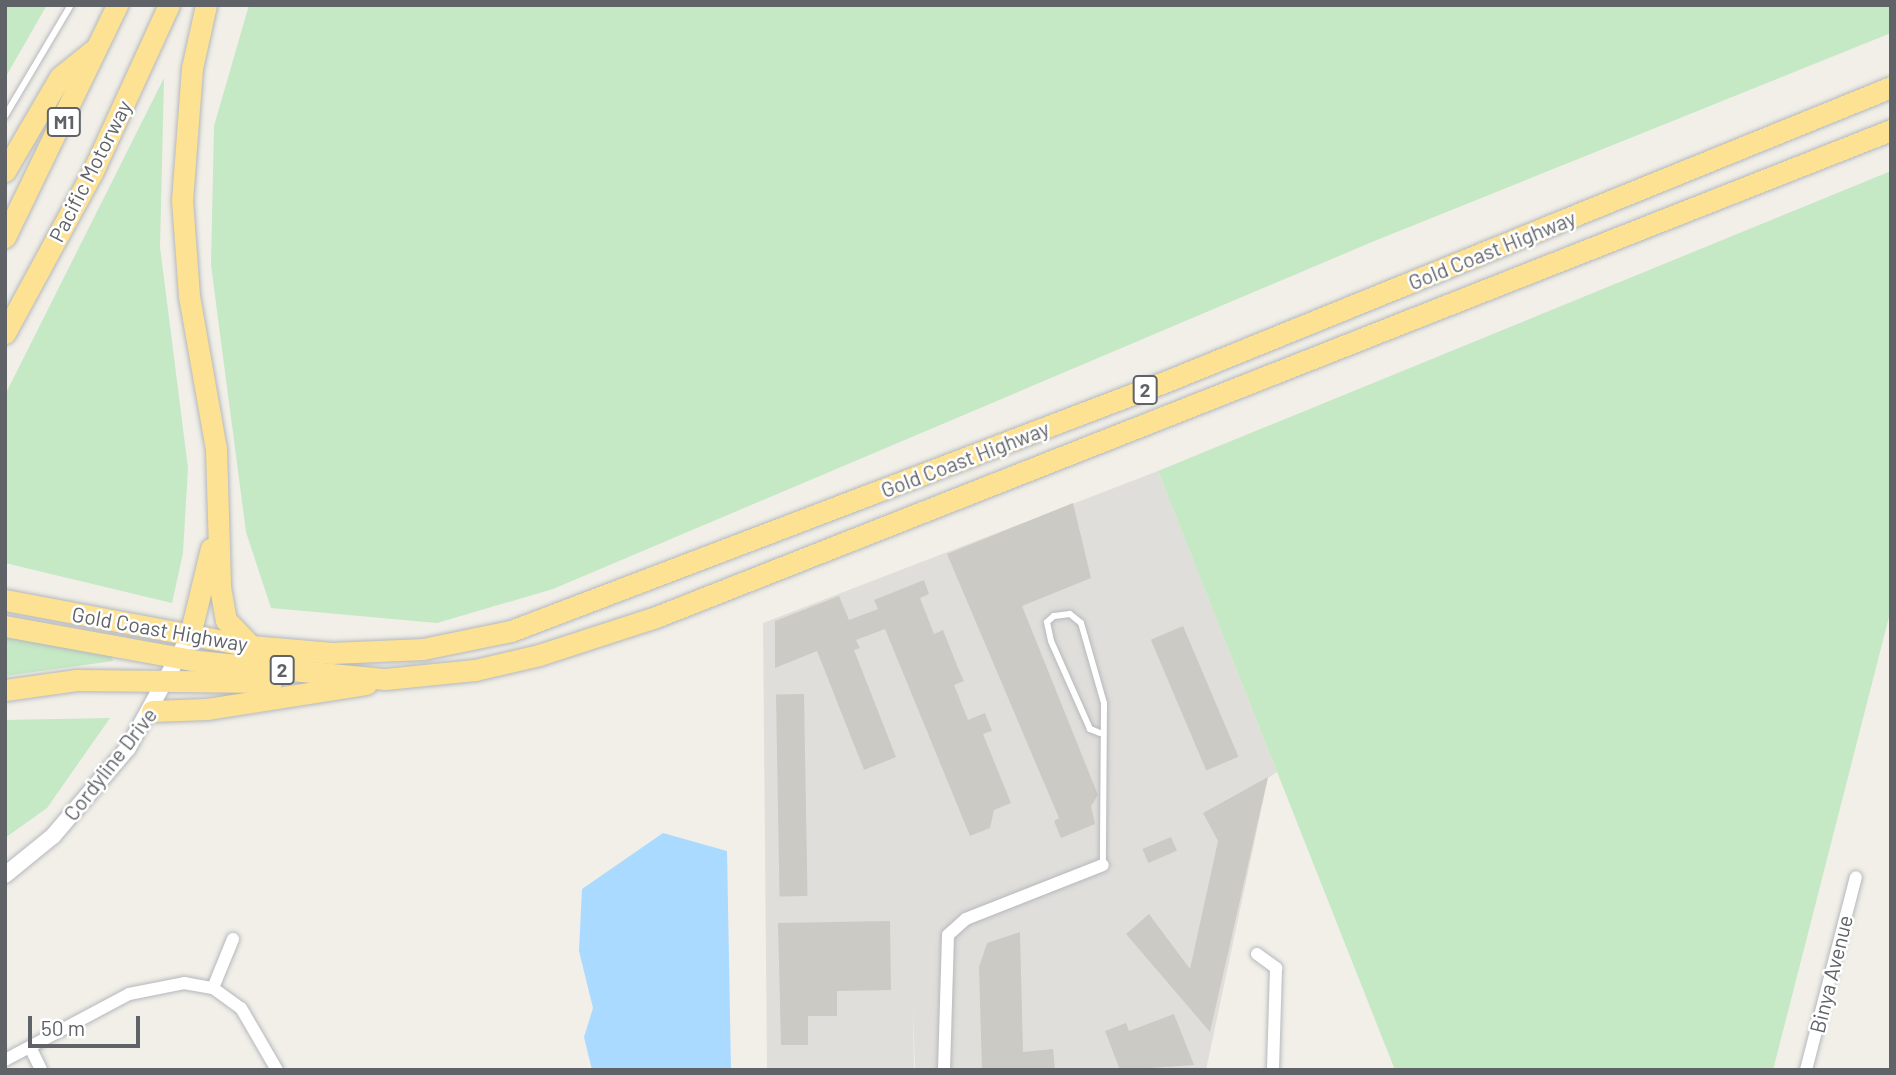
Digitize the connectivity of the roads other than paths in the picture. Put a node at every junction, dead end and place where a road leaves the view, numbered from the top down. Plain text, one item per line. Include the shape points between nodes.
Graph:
1 (71, 5) edge
2 (117, 5) edge
3 (169, 5) edge
4 (206, 5) edge
5 (101, 44) junction
6 (1891, 87) edge
7 (5, 116) edge
8 (1891, 130) edge
9 (5, 171) edge
10 (5, 237) edge
11 (5, 333) edge
12 (220, 491) junction
13 (5, 600) edge
14 (5, 626) edge
15 (190, 635) junction
16 (251, 646) junction
17 (180, 658) junction
18 (385, 679) junction
19 (169, 680) junction
20 (5, 690) edge
21 (152, 711) junction
22 (1100, 733) junction
23 (1103, 864) joint
24 (5, 875) edge
25 (1856, 877) dead end
26 (233, 939) dead end
27 (1257, 954) dead end
28 (213, 988) junction
29 (30, 1047) junction
30 (5, 1060) edge
31 (41, 1070) edge
32 (277, 1070) edge
33 (944, 1070) edge
34 (1273, 1070) edge
35 (1806, 1070) edge

1 - 7 lane
2 - 5 highway, M1
3 - 11 highway, Pacific Motorway / M1 via 92,173
4 - 12 highway via 192,68 182,200 189,296
5 - 9 highway via 60,77
5 - 10 highway, M1
6 - 16 highway, Gold Coast Highway / 2 via 1167,381 542,621 411,650 332,653
8 - 18 highway, Gold Coast Highway / 2 via 656,617 501,664
12 - 15 highway
12 - 16 highway via 226,620
13 - 15 highway, Gold Coast Highway / 2
14 - 17 highway, Gold Coast Highway / 2
15 - 16 highway, Gold Coast Highway / 2
15 - 17 street, Cordyline Drive
17 - 18 highway, Gold Coast Highway / 2
17 - 19 street, Cordyline Drive
18 - 19 highway
18 - 21 highway via 207,709
19 - 20 highway via 76,680
19 - 21 street, Cordyline Drive
21 - 24 street, Cordyline Drive via 82,805
22 - 22 lane via 1107,716 1081,623 1070,614 1054,615 1047,622 1051,640 1090,729
22 - 23 lane via 1108,801
23 - 33 street via 967,919 948,935
25 - 35 street, Binya Avenue
26 - 28 street
27 - 34 street via 1276,968
28 - 29 street via 184,983 144,988
28 - 32 street via 253,1021
29 - 30 street
29 - 31 street

